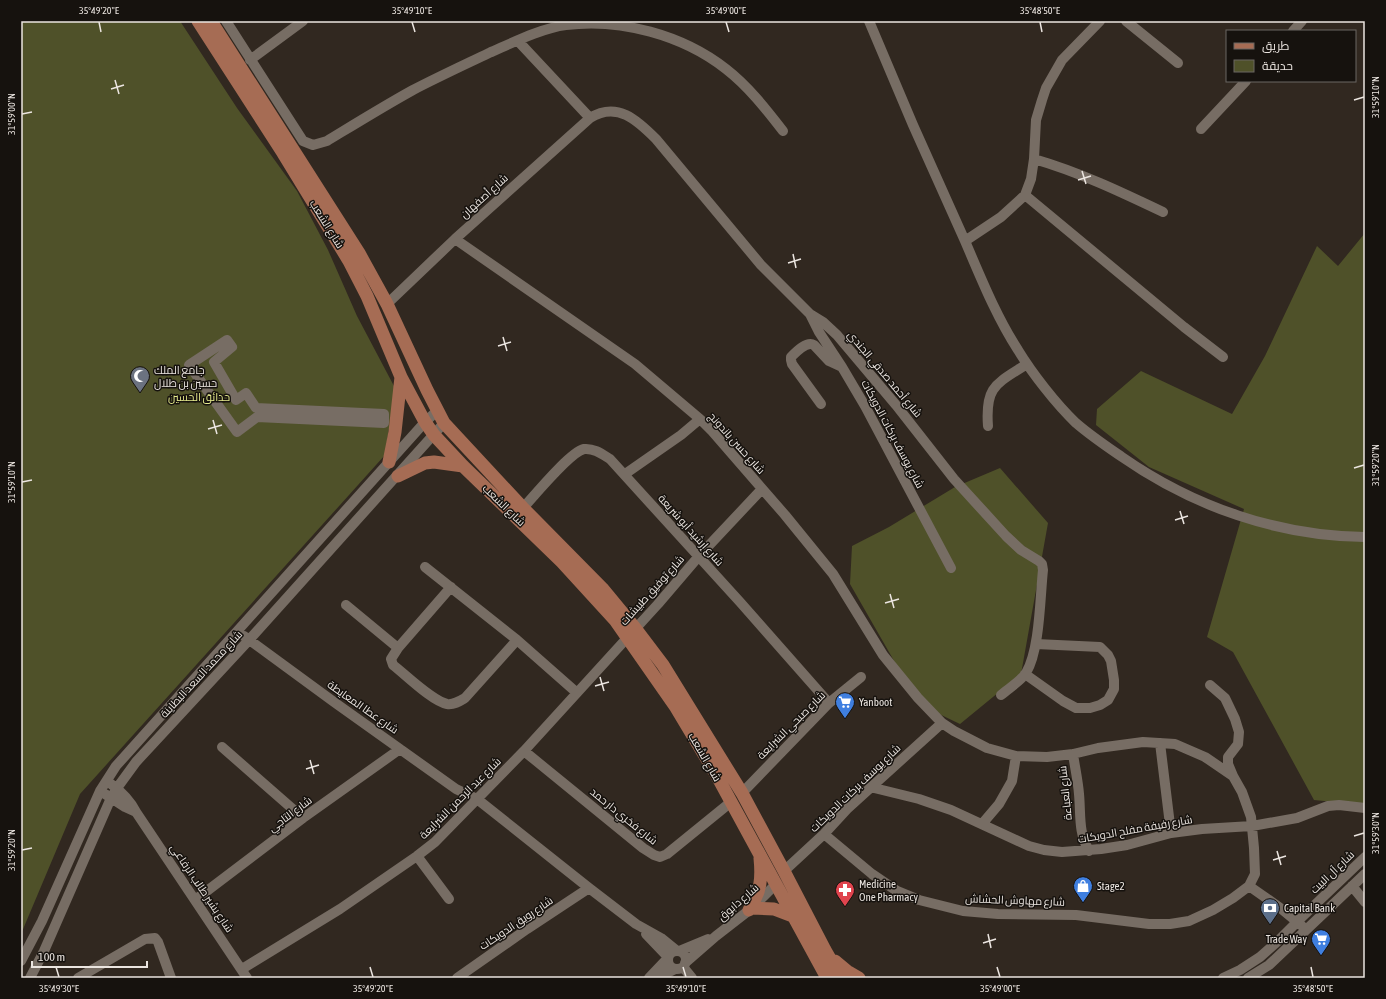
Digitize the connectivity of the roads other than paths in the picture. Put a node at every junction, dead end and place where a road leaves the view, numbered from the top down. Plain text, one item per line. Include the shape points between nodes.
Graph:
1 (198, 21) edge
2 (211, 21) edge
3 (226, 21) edge
4 (303, 21) edge
5 (869, 21) edge
6 (1100, 21) edge
7 (1126, 21) edge
8 (1302, 21) edge
9 (1294, 30) edge
10 (518, 41) junction
11 (250, 60) junction
12 (1178, 63) dead end
13 (1245, 82) edge
14 (603, 112) joint
15 (590, 118) junction
16 (1201, 129) dead end
17 (784, 131) dead end
18 (1034, 159) junction
19 (1026, 194) junction
20 (1163, 212) dead end
21 (455, 239) junction
22 (965, 242) junction
23 (387, 304) junction
24 (810, 314) junction
25 (1223, 357) dead end
26 (1027, 364) junction
27 (842, 367) junction
28 (401, 377) junction
29 (821, 404) dead end
30 (437, 411) junction
31 (700, 419) junction
32 (425, 422) junction
33 (384, 423) joint
34 (444, 423) junction
35 (988, 426) dead end
36 (434, 435) junction
37 (389, 462) junction
38 (463, 466) junction
39 (625, 474) junction
40 (398, 476) junction
41 (762, 489) junction
42 (523, 508) junction
43 (1365, 537) edge
44 (699, 556) junction
45 (425, 567) dead end
46 (951, 568) dead end
47 (451, 587) junction
48 (346, 605) dead end
49 (635, 628) junction
50 (237, 631) junction
51 (626, 637) junction
52 (249, 640) junction
53 (517, 640) junction
54 (1036, 644) junction
55 (398, 648) junction
56 (1025, 674) junction
57 (861, 677) dead end
58 (1210, 685) dead end
59 (576, 692) junction
60 (1002, 695) dead end
61 (829, 704) junction
62 (942, 724) junction
63 (1160, 743) junction
64 (222, 747) dead end
65 (400, 749) junction
66 (524, 750) junction
67 (1073, 754) junction
68 (1016, 756) junction
69 (1233, 776) junction
70 (106, 781) junction
71 (870, 787) junction
72 (117, 788) junction
73 (100, 791) junction
74 (742, 793) junction
75 (111, 798) junction
76 (477, 799) junction
77 (730, 802) junction
78 (1365, 808) edge
79 (136, 812) junction
80 (303, 818) junction
81 (982, 824) junction
82 (1252, 826) junction
83 (824, 834) junction
84 (1171, 834) junction
85 (1089, 851) junction
86 (760, 854) junction
87 (417, 856) junction
88 (1365, 857) edge
89 (784, 871) junction
90 (1365, 874) edge
91 (776, 884) junction
92 (1249, 886) junction
93 (1352, 886) junction
94 (589, 888) junction
95 (449, 898) dead end
96 (195, 900) junction
97 (1365, 902) edge
98 (751, 909) junction
99 (795, 917) junction
100 (1297, 921) junction
101 (636, 924) junction
102 (1306, 930) junction
103 (716, 936) junction
104 (825, 950) junction
105 (678, 951) junction
106 (668, 957) junction
107 (21, 961) edge
108 (681, 966) junction
109 (245, 974) edge
110 (30, 978) edge
111 (78, 978) edge
112 (171, 978) edge
113 (457, 978) edge
114 (649, 978) edge
115 (657, 978) edge
116 (692, 978) edge
117 (827, 978) edge
118 (842, 978) edge
119 (860, 978) edge
120 (1223, 978) edge
121 (1248, 978) edge

1 - 28 main road, شارع الشعب via 346,256 367,296
2 - 23 main road, شارع الشعب via 359,253
3 - 11 street
4 - 11 street
5 - 22 street
6 - 18 street via 1062,60 1046,88 1036,120
7 - 12 street
8 - 9 street
10 - 11 street via 437,78 313,146 303,141
10 - 15 street
10 - 17 street via 548,29 583,23 627,26 670,39 709,57 726,69
13 - 16 street
14 - 15 street, شارع أصفهان
14 - 24 street, شارع أحمد صدقي الجندي via 625,114 647,130 761,266
15 - 21 street, شارع أصفهان
18 - 19 street
18 - 20 street via 1100,182
19 - 22 street via 1001,217
19 - 25 street
21 - 23 street, شارع أصفهان
21 - 31 street, شارع حسن باندونج via 635,364
22 - 26 street via 1007,333
23 - 30 main road, شارع الشعب
24 - 27 street, شارع يوسف بركات الدويكات
24 - 54 street, شارع أحمد صدقي الجندي via 837,335 990,520 1016,546 1042,564
26 - 35 street via 1000,383 991,394 987,409
26 - 43 street via 1076,422 1153,478 1174,489 1257,522 1326,535
27 - 29 street via 829,361 811,343 791,357 792,364
27 - 46 street, شارع يوسف بركات الدويكات
28 - 32 main road, شارع الشعب
28 - 37 main road
30 - 32 street, شارع محمد السعد البطاينة
30 - 34 main road, شارع الشعب
31 - 39 street
31 - 41 street, شارع حسن باندونج
32 - 36 main road, شارع الشعب
32 - 37 street, شارع محمد السعد البطاينة
33 - 33 street via 384,414 256,408 246,393 236,400 214,362 232,347 227,340 189,366 237,432 256,417
34 - 36 street, شارع محمد السعد البطاينة
34 - 42 main road, شارع الشعب
36 - 38 main road, شارع الشعب
36 - 40 street, شارع محمد السعد البطاينة
37 - 50 street, شارع محمد السعد البطاينة
38 - 40 main road via 425,463
38 - 51 main road, شارع الشعب via 578,579 615,620
39 - 42 street, شارع إرشيد أبو شريعة via 610,459 597,451 578,451
39 - 44 street, شارع إرشيد أبو شريعة
40 - 52 street, شارع محمد السعد البطاينة
41 - 44 street, شارع توفيق طبيشات
41 - 62 street, شارع حسن باندونج via 833,574 883,655
42 - 49 main road, شارع الشعب via 597,583
44 - 49 street, شارع توفيق طبيشات
44 - 61 street, شارع إرشيد أبو شريعة
45 - 47 street
47 - 53 street
47 - 55 street
48 - 55 street
49 - 51 street, شارع توفيق طبيشات
49 - 74 main road, شارع الشعب via 663,665
50 - 52 street, شارع عطا المعايطة
50 - 70 street, شارع محمد السعد البطاينة via 116,766
51 - 59 street, شارع عبد الرحمن الشرايعة
51 - 77 main road, شارع الشعب via 675,706
52 - 65 street, شارع عطا المعايطة
52 - 72 street, شارع محمد السعد البطاينة via 136,762
53 - 55 street via 465,698 458,703 449,704 432,696 393,665 391,659
53 - 59 street
54 - 56 street, شارع أحمد صدقي الجندي via 1032,661
54 - 56 street via 1100,647 1111,661 1114,689 1108,700 1100,705 1076,708
56 - 60 street, شارع أحمد صدقي الجندي
57 - 61 street, شارع صبحي الشرايعة
58 - 69 street via 1225,698 1239,732 1238,744 1228,757
59 - 66 street, شارع عبد الرحمن الشرايعة
61 - 74 street, شارع صبحي الشرايعة
62 - 68 street via 987,748
62 - 71 street, شارع يوسف بركات الدويكات
63 - 67 street via 1125,744
63 - 69 street via 1175,744 1199,754
63 - 84 street
64 - 80 street
65 - 76 street, شارع عطا المعايطة via 456,789
65 - 80 street, شارع التاجي
66 - 76 street, شارع عبد الرحمن الشرايعة
66 - 77 street, شارع فخري دار حمد via 654,855 663,856 671,852
67 - 68 street via 1047,757
67 - 85 street, شارع العباءة via 1082,839
68 - 81 street via 1012,781 999,804
69 - 82 street via 1248,806
70 - 72 street, شارع بشير طالب الرفاعي
70 - 73 street, شارع محمد السعد البطاينة
71 - 81 street, شارع رفيفة مفلح الدويكات via 919,799
71 - 83 street, شارع يوسف بركات الدويكات
72 - 75 street, شارع محمد السعد البطاينة
72 - 79 street, شارع بشير طالب الرفاعي via 128,798
73 - 75 street, شارع بشير طالب الرفاعي
73 - 107 street, شارع محمد السعد البطاينة via 42,921
74 - 89 main road, شارع الشعب
75 - 79 street, شارع بشير طالب الرفاعي
75 - 110 street, شارع محمد السعد البطاينة
76 - 87 street, شارع عبد الرحمن الشرايعة
76 - 94 street
77 - 86 main road, شارع الشعب
78 - 82 street, شارع رفيفة مفلح الدويكات via 1328,806 1304,816
79 - 96 street, شارع بشير طالب الرفاعي
80 - 96 street, شارع التاجي
81 - 85 street, شارع رفيفة مفلح الدويكات via 1029,846 1044,850
82 - 84 street, شارع رفيفة مفلح الدويكات
82 - 92 street via 1255,874
83 - 89 street, شارع يوسف بركات الدويكات
83 - 92 street, شارع مهاوش الحشاش via 897,892 963,911 1076,915 1148,924 1170,924 1203,916
84 - 85 street, شارع رفيفة مفلح الدويكات
86 - 91 main road, شارع الشعب
86 - 98 main road via 761,880
87 - 95 street
87 - 109 street, شارع عبد الرحمن الشرايعة
88 - 100 street, شارع آل البيت
89 - 104 main road, شارع الشعب
90 - 93 street, شارع آل البيت
91 - 98 street, شارع دابوق
91 - 99 main road, شارع الشعب
92 - 100 street
93 - 97 street
93 - 102 street, شارع آل البيت
94 - 101 street
94 - 113 street, شارع رويق الدويكات
96 - 109 street, شارع بشير طالب الرفاعي
98 - 99 main road via 770,908
98 - 103 street, شارع دابوق
99 - 117 main road, شارع الشعب
100 - 102 street
100 - 120 street, شارع آل البيت via 1260,957
101 - 105 street
101 - 106 street
102 - 121 street, شارع آل البيت via 1268,965
103 - 105 street, شارع دابوق
103 - 108 street, شارع دابوق
104 - 118 main road, شارع الشعب
104 - 119 main road via 844,968
105 - 106 street
105 - 108 street via 685,956
106 - 108 street via 669,964
106 - 114 street
108 - 115 street, شارع دابوق
108 - 116 street
111 - 112 street via 145,939 155,938

